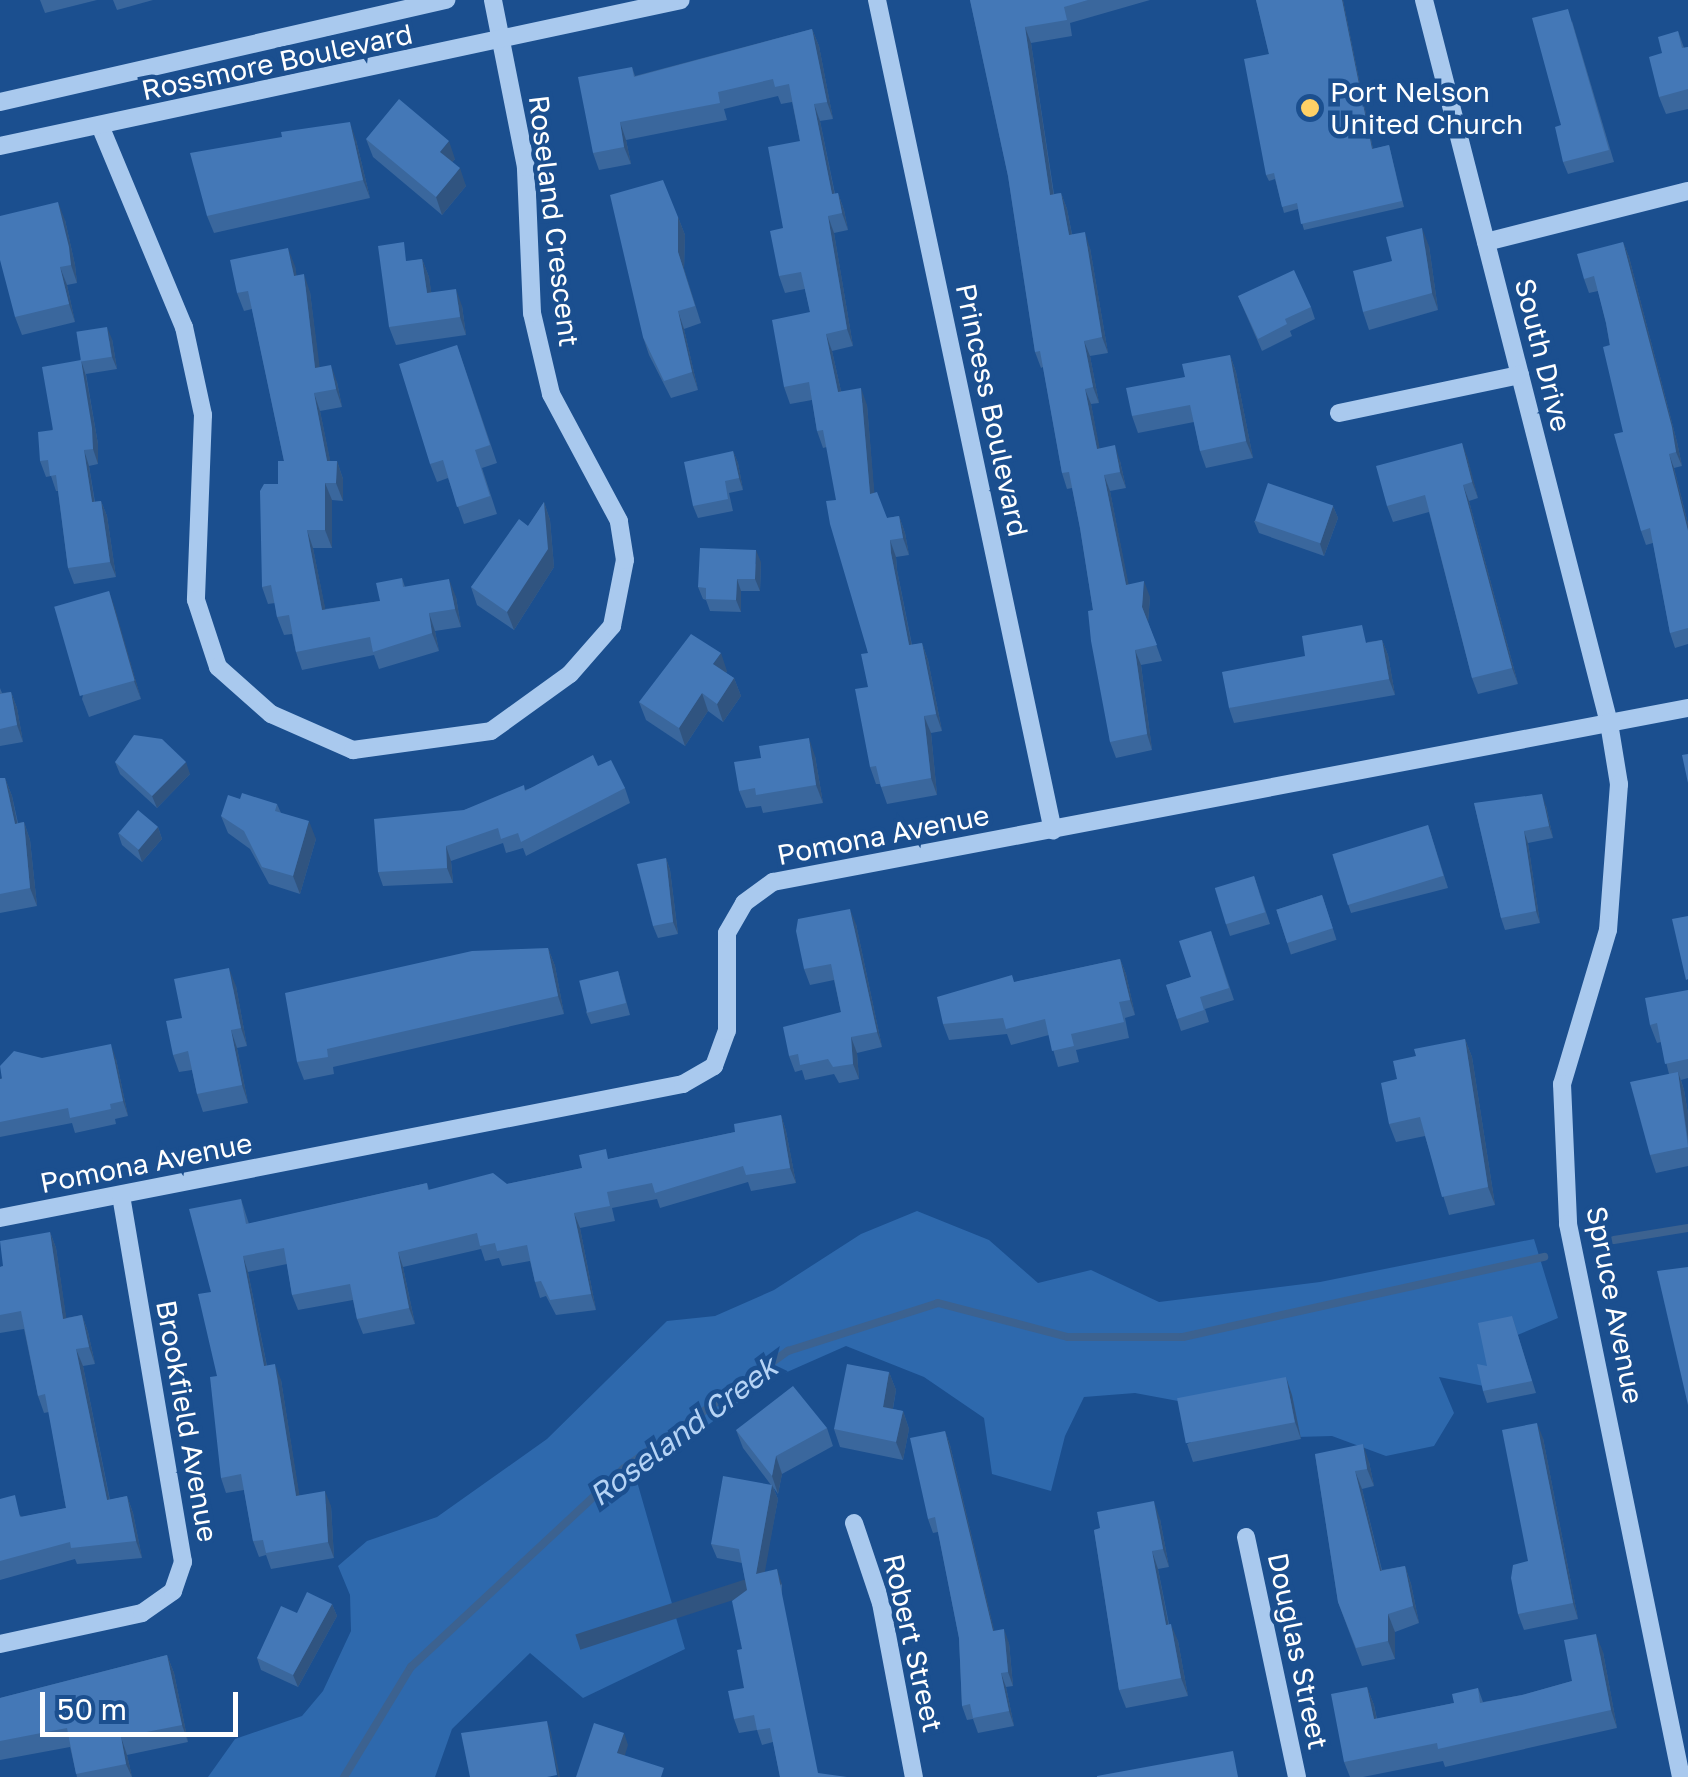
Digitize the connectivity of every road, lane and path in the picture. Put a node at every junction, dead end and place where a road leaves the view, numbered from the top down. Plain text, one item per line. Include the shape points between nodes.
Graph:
1 (446, 0) edge
2 (493, 0) edge
3 (681, 0) edge
4 (877, 0) edge
5 (1424, 0) edge
6 (501, 42) junction
7 (0, 102) edge
8 (101, 128) junction
9 (0, 146) edge
10 (1688, 192) edge
11 (1486, 242) junction
12 (1520, 375) junction
13 (1339, 414) dead end
14 (1688, 708) edge
15 (1609, 723) junction
16 (1054, 831) junction
17 (121, 1196) junction
18 (0, 1218) edge
19 (854, 1523) dead end
20 (1246, 1537) dead end
21 (0, 1644) edge
22 (914, 1777) edge
23 (1297, 1777) edge
24 (1682, 1777) edge

1 - 7 street, Rossmore Boulevard
2 - 6 street, Roseland Crescent
3 - 6 street, Rossmore Boulevard
4 - 16 street, Princess Boulevard
5 - 11 street, South Drive
6 - 8 street, Rossmore Boulevard
6 - 8 street, Roseland Crescent via 526,168 532,313 551,394 619,520 625,560 612,626 570,674 490,731 352,750 302,734 218,667 196,600 203,415 184,327
8 - 9 street, Rossmore Boulevard
10 - 11 street
11 - 12 street, South Drive
12 - 13 street
12 - 15 street, South Drive
14 - 15 street, Pomona Avenue
15 - 16 street, Pomona Avenue
15 - 24 street, Spruce Avenue via 1619,784 1616,860 1608,930 1562,1084 1568,1224
16 - 17 street, Pomona Avenue via 773,882 744,903 727,933 727,1031 714,1066 684,1084
17 - 18 street, Pomona Avenue
17 - 21 street, Brookfield Avenue via 184,1562 173,1591 142,1613
19 - 22 street, Robert Street via 881,1603
20 - 23 street, Douglas Street

